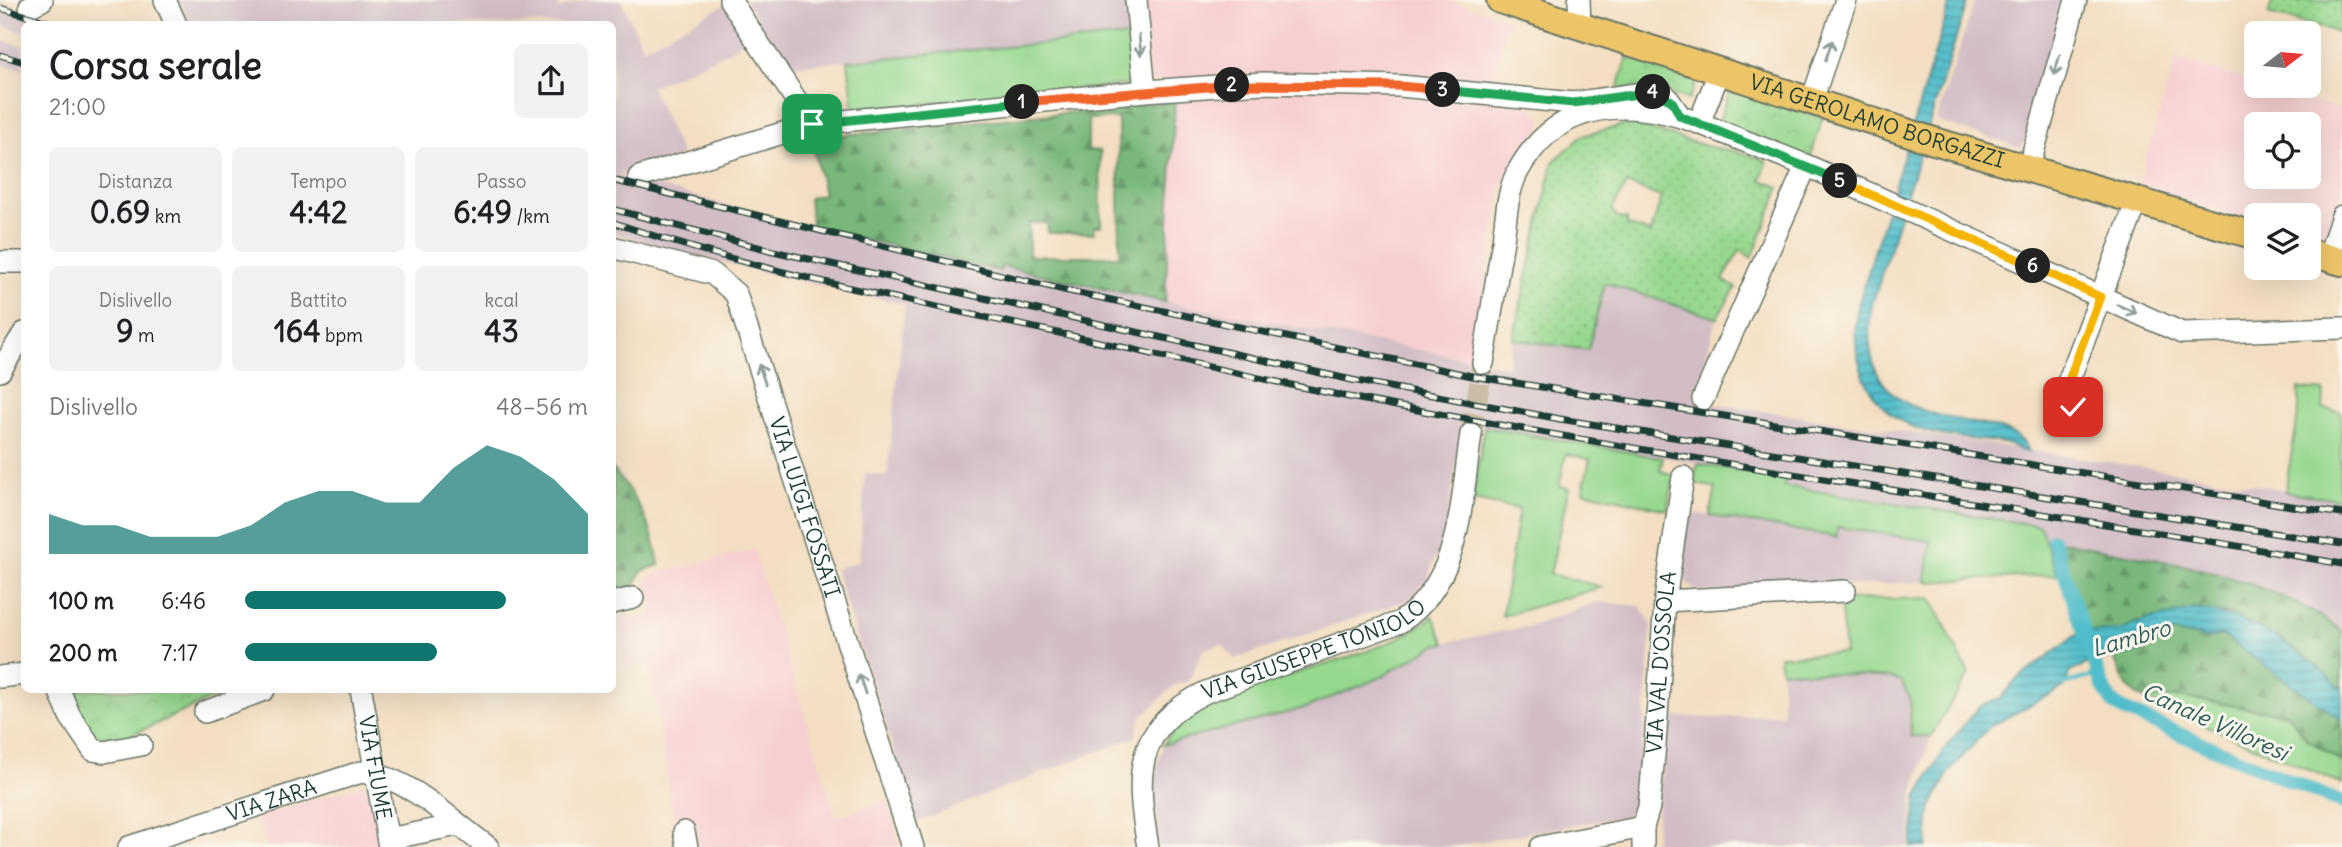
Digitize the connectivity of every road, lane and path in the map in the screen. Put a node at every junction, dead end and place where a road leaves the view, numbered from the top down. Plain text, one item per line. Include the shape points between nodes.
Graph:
1 (165, 0) edge
2 (730, 0) edge
3 (1136, 0) edge
4 (1500, 0) edge
5 (1579, 0) edge
6 (1846, 0) edge
7 (2076, 0) edge
8 (175, 21) edge
9 (1580, 26) junction
10 (1720, 70) junction
11 (1145, 91) junction
12 (1812, 100) junction
13 (1690, 119) junction
14 (812, 124) junction
15 (1806, 166) junction
16 (2029, 167) junction
17 (639, 177) dead end
18 (2137, 201) junction
19 (2342, 216) edge
20 (2244, 232) edge
21 (616, 248) edge
22 (2326, 257) edge
23 (0, 262) edge
24 (21, 262) edge
25 (2100, 297) junction
26 (2342, 327) edge
27 (21, 338) edge
28 (1483, 363) tunnel mouth
29 (0, 371) edge
30 (1703, 399) dead end
31 (2073, 407) dead end
32 (1471, 434) tunnel mouth
33 (1683, 477) dead end
34 (1845, 591) dead end
35 (1664, 601) junction
36 (21, 674) edge
37 (0, 677) edge
38 (60, 693) edge
39 (256, 693) edge
40 (362, 693) edge
41 (205, 712) dead end
42 (141, 745) dead end
43 (376, 773) junction
44 (458, 825) junction
45 (1643, 837) edge
46 (388, 843) edge
47 (129, 847) edge
48 (488, 847) edge
49 (913, 847) edge
50 (1148, 847) edge
51 (1541, 847) edge

1 - 8 street
2 - 14 street
3 -> 11 street
4 - 9 main road, VIA GEROLAMO BORGAZZI
5 - 9 street
12 -> 6 street
7 -> 16 street
9 - 10 main road, VIA GEROLAMO BORGAZZI
10 - 12 main road, VIA GEROLAMO BORGAZZI
10 - 13 street
11 - 13 street via 1264,83 1400,86 1573,103 1651,92 1666,96
11 - 14 street
12 - 16 main road, VIA GEROLAMO BORGAZZI
13 - 15 street
13 - 28 street via 1657,109 1618,106 1582,115 1550,134 1525,161 1511,192
14 - 17 street
15 - 25 street
15 - 30 street
16 - 18 main road, VIA GEROLAMO BORGAZZI
18 - 20 main road, VIA GEROLAMO BORGAZZI
18 - 25 street
19 - 22 street
49 -> 21 street, VIA LUIGI FOSSATI via 736,295 713,274
23 - 24 street
25 -> 26 street via 2182,333
25 - 31 street via 2067,385
27 - 29 street
32 - 50 street, VIA GIUSEPPE TONIOLO via 1452,550 1441,579 1424,604 1387,628 1206,692 1177,709 1154,736 1140,772
33 - 35 street, VIA VAL D'OSSOLA
34 - 35 street
35 - 45 street, VIA VAL D'OSSOLA via 1655,745
36 - 37 street
38 - 42 street via 93,750
39 - 41 street
40 - 43 street, VIA FIUME
43 - 44 street via 423,798
43 - 46 street, VIA FIUME
43 - 47 street, VIA ZARA via 344,775
44 - 46 street
44 - 48 street
45 - 51 street

